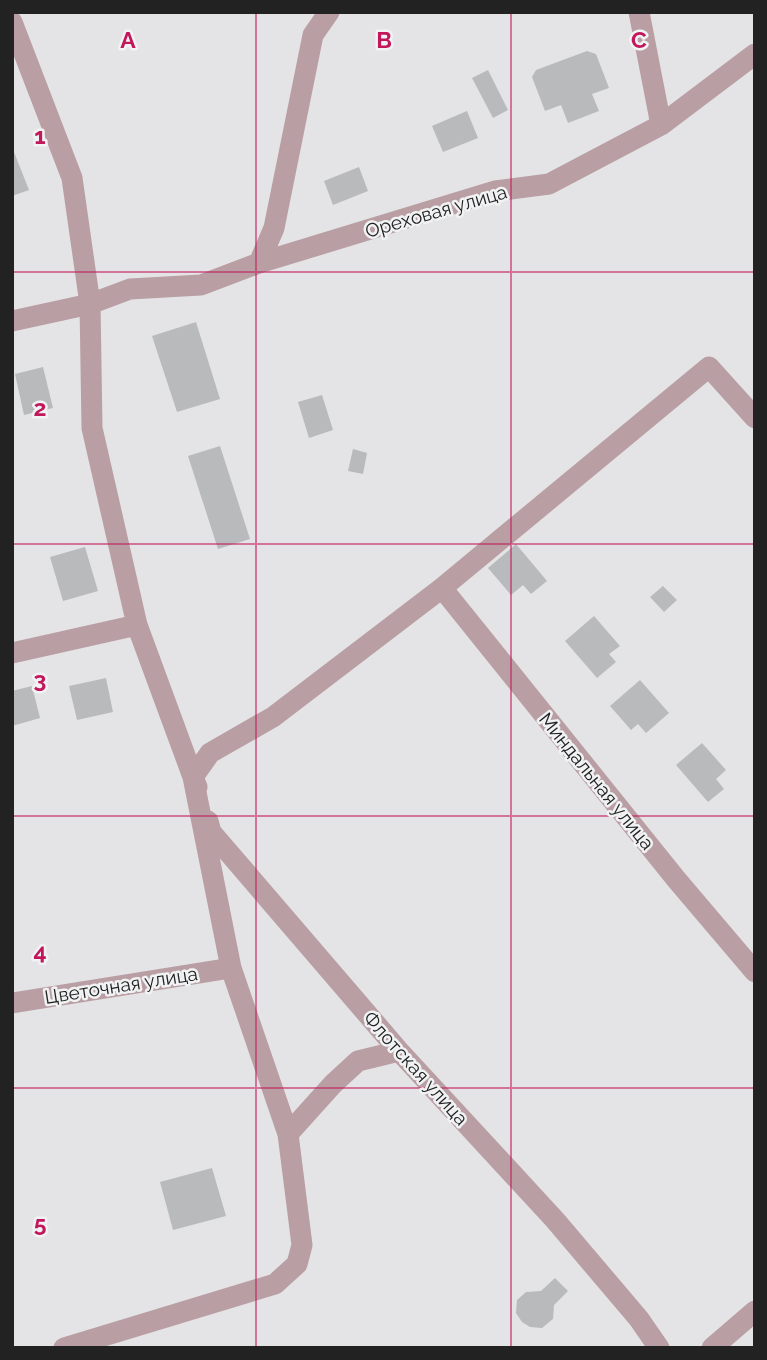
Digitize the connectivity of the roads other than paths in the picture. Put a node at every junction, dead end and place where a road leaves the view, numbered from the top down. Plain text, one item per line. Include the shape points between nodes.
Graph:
1 (329, 12) edge
2 (639, 12) edge
3 (12, 22) edge
4 (755, 54) edge
5 (661, 125) junction
6 (259, 263) junction
7 (90, 304) junction
8 (12, 321) edge
9 (755, 418) edge
10 (442, 588) junction
11 (138, 625) junction
12 (12, 653) edge
13 (193, 777) junction
14 (231, 968) junction
15 (755, 972) edge
16 (12, 1003) edge
17 (399, 1051) junction
18 (288, 1134) junction
19 (755, 1311) edge
20 (64, 1348) edge
21 (659, 1348) edge
22 (712, 1348) edge

1 - 6 street via 313,35 274,228
2 - 5 street
3 - 7 street via 72,177
4 - 5 street, Ореховая улица
5 - 6 street, Ореховая улица via 549,184 495,191
6 - 7 street, Ореховая улица via 201,285 130,289
7 - 8 street, Ореховая улица
7 - 11 street via 92,428
9 - 10 street via 709,367
10 - 13 street via 274,718 210,753
10 - 15 street, Миндальная улица
11 - 12 street
11 - 13 street
13 - 14 street
13 - 17 street, Флотская улица via 211,832
14 - 16 street, Цветочная улица
14 - 18 street
17 - 18 street via 358,1061
17 - 21 street, Флотская улица via 555,1220
18 - 20 street via 302,1245 297,1264 275,1284
19 - 22 street

